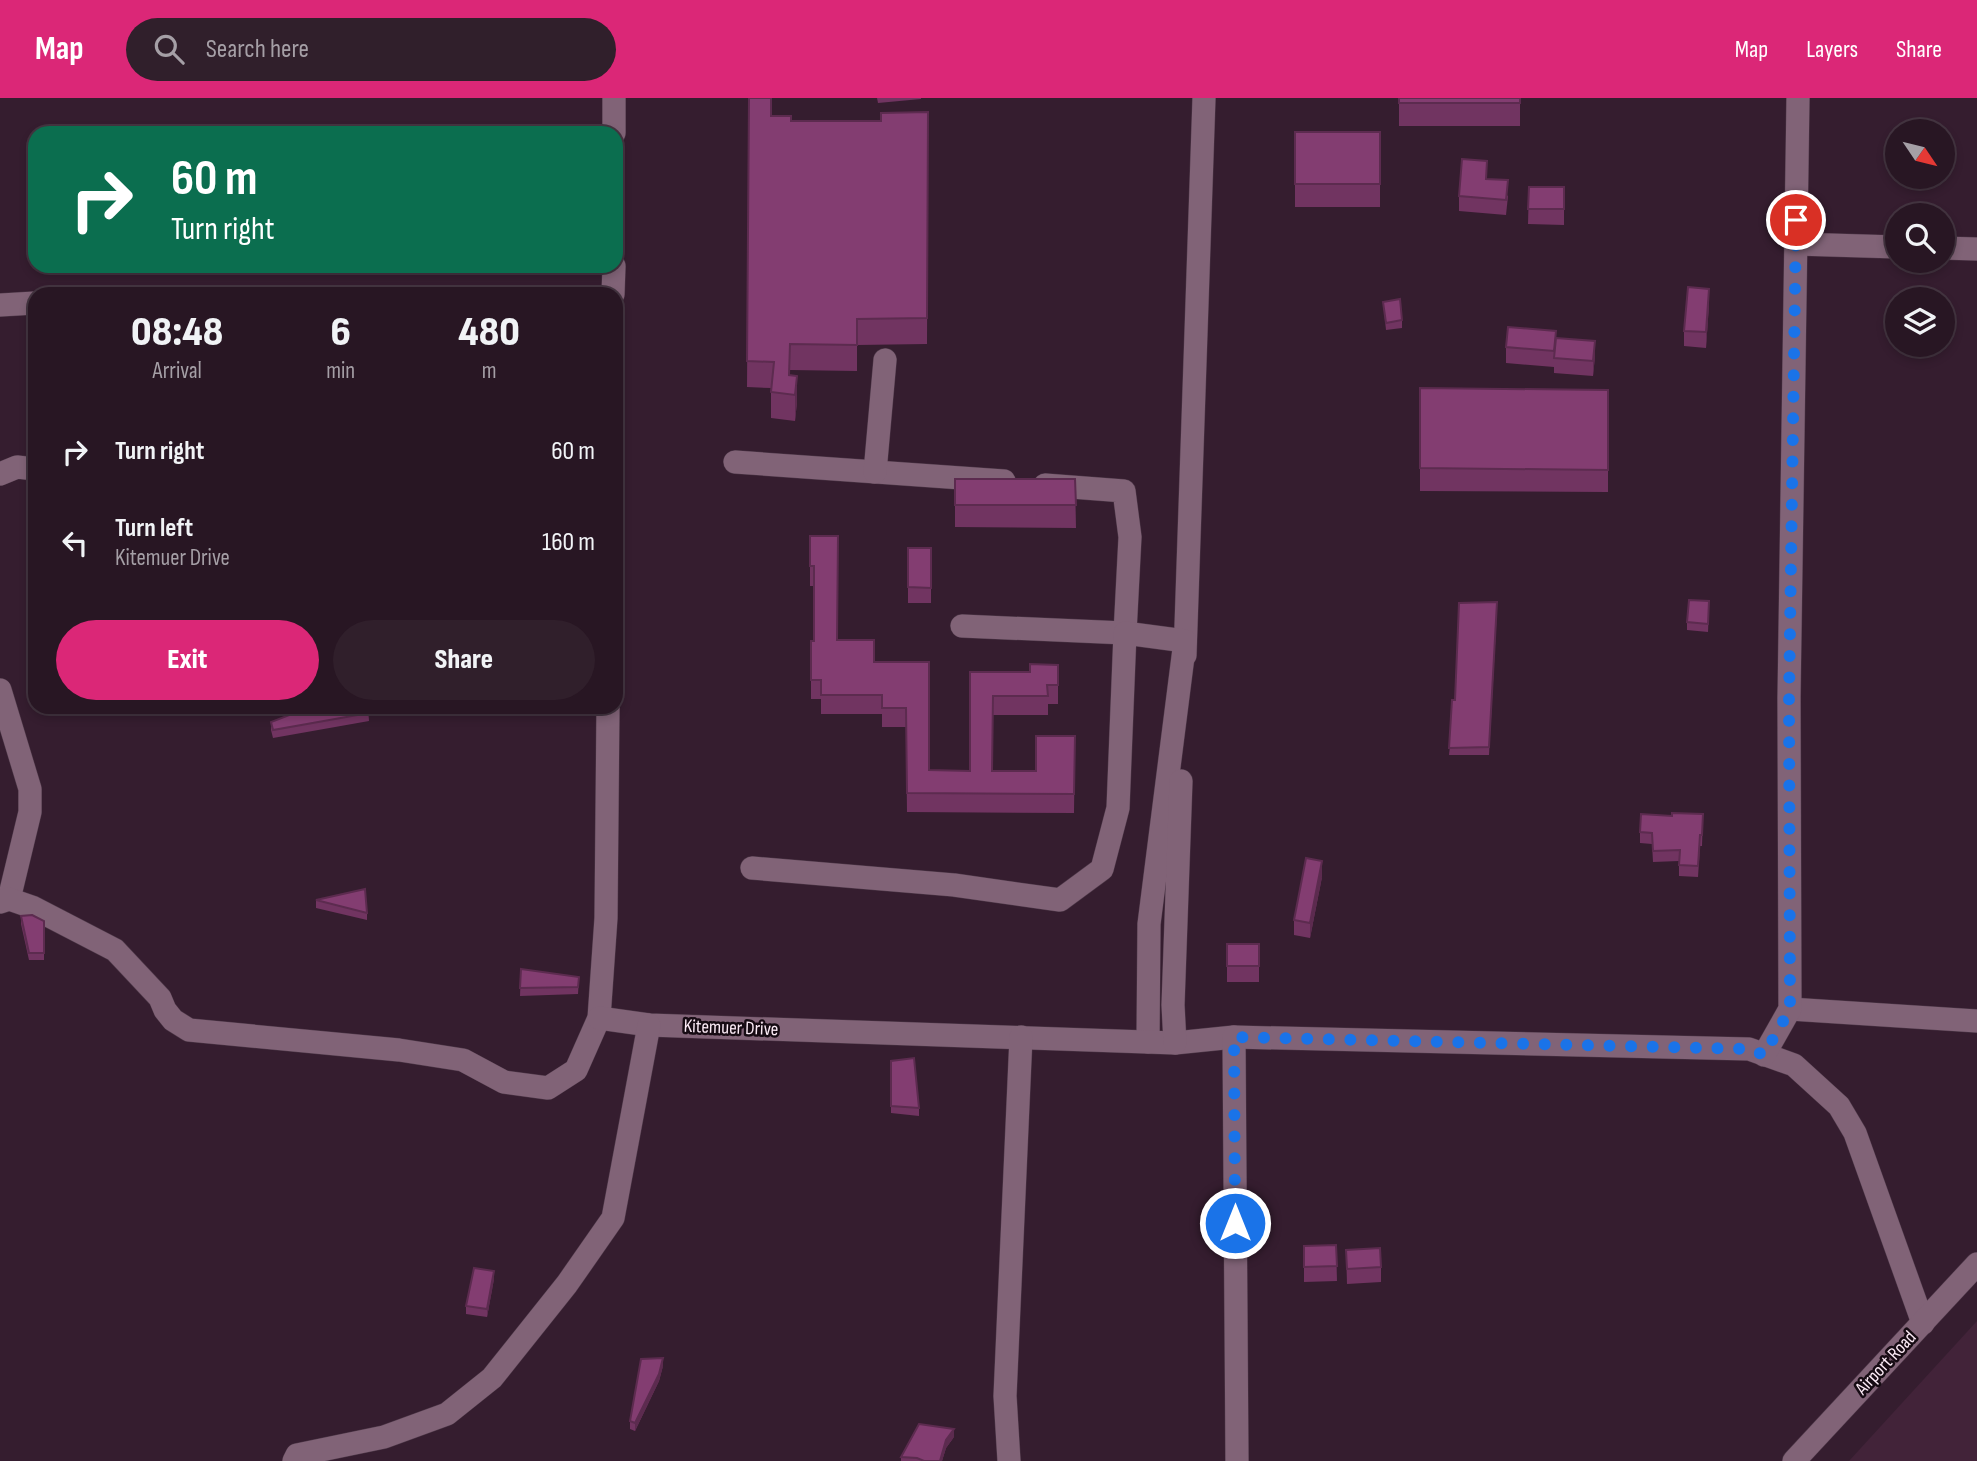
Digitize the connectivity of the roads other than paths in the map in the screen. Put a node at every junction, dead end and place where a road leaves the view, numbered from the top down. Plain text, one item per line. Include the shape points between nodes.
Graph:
1 (614, 98) edge
2 (1204, 98) edge
3 (1798, 98) edge
4 (614, 126) edge
5 (1796, 244) junction
6 (1885, 247) edge
7 (1955, 248) edge
8 (1977, 249) edge
9 (28, 303) edge
10 (0, 305) edge
11 (885, 360) dead end
12 (735, 462) dead end
13 (28, 468) edge
14 (875, 472) junction
15 (0, 474) edge
16 (962, 626) dead end
17 (1125, 633) junction
18 (1185, 642) junction
19 (0, 690) edge
20 (608, 714) edge
21 (752, 868) dead end
22 (4, 901) edge
23 (1790, 1009) junction
24 (599, 1018) junction
25 (1977, 1021) edge
26 (649, 1025) junction
27 (1021, 1037) junction
28 (1234, 1037) junction
29 (1149, 1042) junction
30 (1175, 1043) junction
31 (1764, 1055) junction
32 (1977, 1264) edge
33 (1923, 1323) junction
34 (293, 1461) edge
35 (1009, 1461) edge
36 (1237, 1461) edge
37 (1794, 1461) edge

1 - 4 street
2 - 18 street
3 - 5 street
5 - 6 street
5 - 23 street
7 - 8 street
9 - 10 street
11 - 14 street
12 - 14 street
13 - 15 street
14 - 17 street via 1124,491 1130,537
16 - 17 street
17 - 18 street
17 - 21 street via 1118,808 1102,869 1060,900 954,885
18 - 29 street via 1149,924
18 - 30 street
19 - 22 street via 30,789 30,812
20 - 24 street via 606,918
22 - 24 street via 32,907 115,950 160,998 173,1020 190,1030 463,1060 504,1082 548,1088 576,1070
23 - 25 street
23 - 31 street
24 - 26 street, Kitemuer Drive
26 - 27 street, Kitemuer Drive
26 - 34 street via 613,1218 492,1378 447,1414 384,1437 297,1455
27 - 29 street, Kitemuer Drive
27 - 35 street via 1005,1396
28 - 30 street, Kitemuer Drive
28 - 31 street, Kitemuer Drive via 1749,1049
28 - 36 street
29 - 30 street, Kitemuer Drive
31 - 33 street, Kitemuer Drive via 1794,1065 1839,1106 1855,1133
32 - 33 street, Airport Road
33 - 37 street, Airport Road

